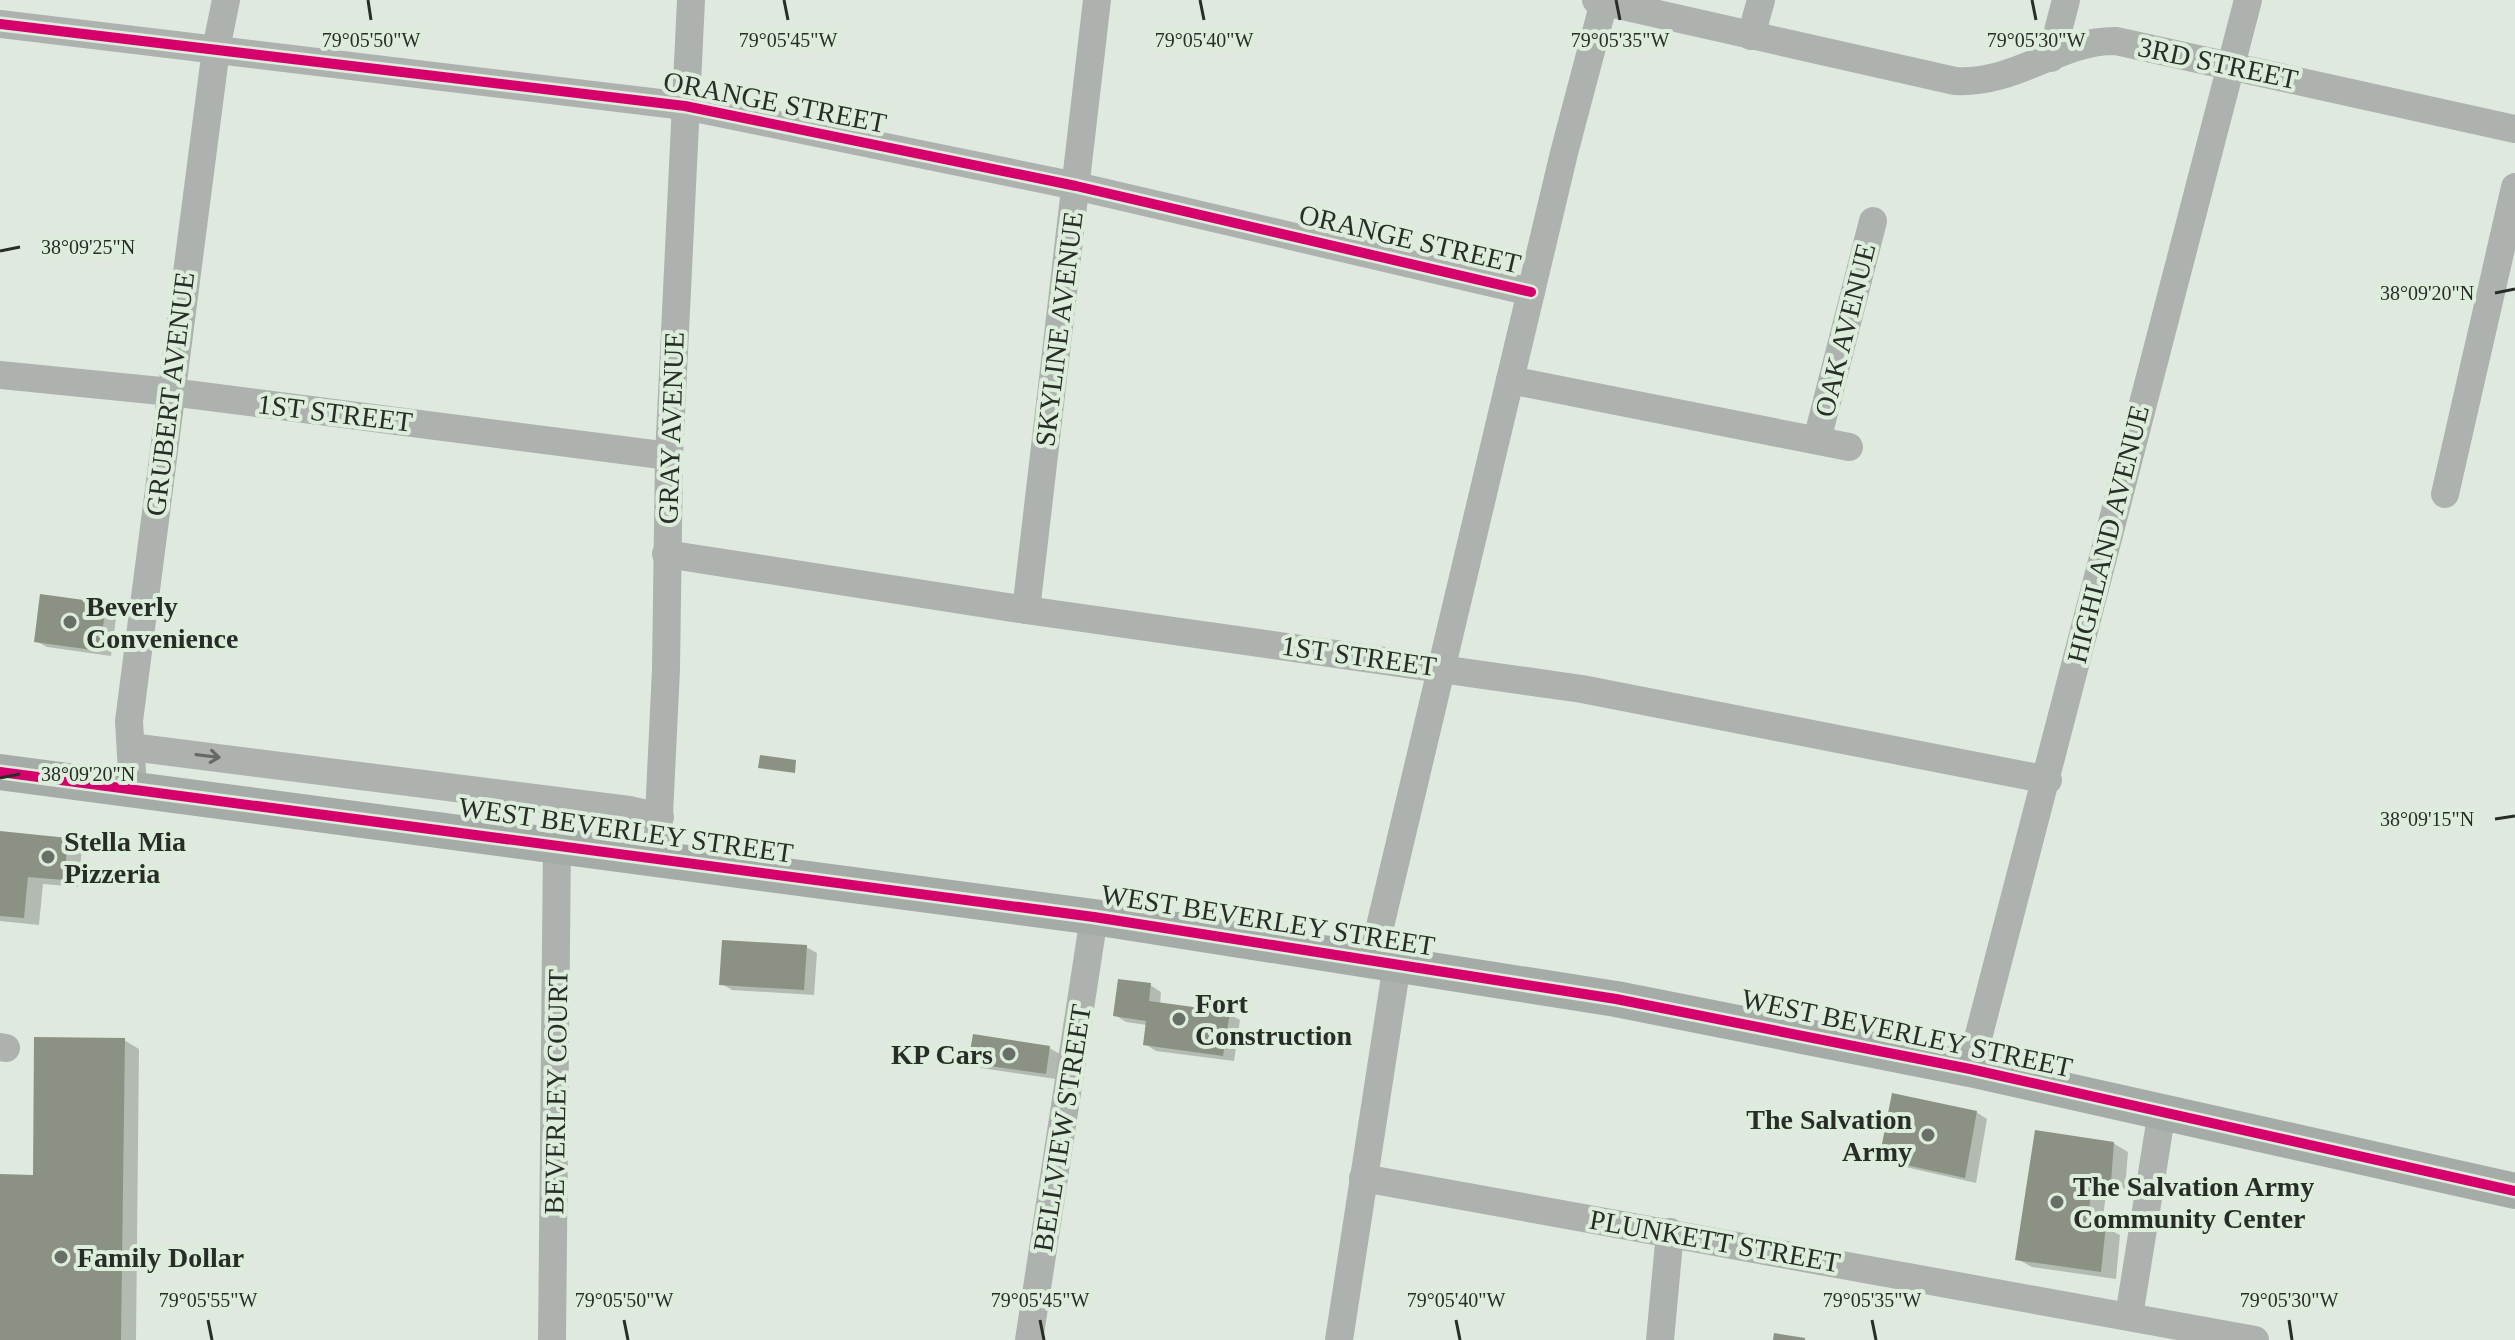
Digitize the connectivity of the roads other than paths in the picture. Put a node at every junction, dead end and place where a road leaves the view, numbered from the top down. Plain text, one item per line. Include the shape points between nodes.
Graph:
1 (226, 0) edge
2 (691, 0) edge
3 (1097, 0) edge
4 (1761, 0) edge
5 (2066, 0) edge
6 (2248, 0) edge
7 (1600, 1) edge
8 (0, 24) edge
9 (1751, 36) junction
10 (216, 49) junction
11 (2051, 58) junction
12 (2231, 66) junction
13 (685, 106) junction
14 (2515, 129) edge
15 (1076, 186) junction
16 (2515, 187) edge
17 (1873, 221) dead end
18 (1531, 292) junction
19 (0, 375) edge
20 (1510, 380) junction
21 (171, 392) junction
22 (1817, 440) junction
23 (1849, 447) dead end
24 (669, 456) junction
25 (2445, 494) dead end
26 (666, 554) junction
27 (1026, 610) junction
28 (1443, 667) junction
29 (131, 747) junction
30 (0, 772) edge
31 (2048, 780) junction
32 (133, 789) junction
33 (660, 817) junction
34 (557, 844) junction
35 (657, 857) junction
36 (1094, 917) junction
37 (1384, 962) junction
38 (1970, 1069) junction
39 (2162, 1111) junction
40 (1363, 1178) junction
41 (2515, 1191) edge
42 (1670, 1232) junction
43 (2129, 1316) junction
44 (552, 1340) edge
45 (1029, 1340) edge
46 (1339, 1340) edge
47 (1660, 1340) edge
48 (2255, 1340) edge

1 - 10 street, GRUBERT AVENUE
2 - 13 street, GRAY AVENUE
3 - 15 street, SKYLINE AVENUE
4 - 9 street
5 - 11 street
6 - 12 street, HIGHLAND AVENUE
7 - 9 street, 3RD STREET
7 - 18 street
8 - 10 street, ORANGE STREET
9 - 11 street, 3RD STREET via 1955,81 1999,78
10 - 13 street, ORANGE STREET
10 - 21 street, GRUBERT AVENUE
11 - 12 street, 3RD STREET via 2084,45 2116,41
12 - 14 street, 3RD STREET
12 - 31 street, HIGHLAND AVENUE
13 - 15 street, ORANGE STREET
13 - 24 street, GRAY AVENUE
15 - 18 street, ORANGE STREET
15 - 27 street, SKYLINE AVENUE
16 - 25 street
17 - 22 street, OAK AVENUE
18 - 20 street
19 - 21 street, 1ST STREET
20 - 22 street
20 - 28 street
21 - 24 street, 1ST STREET
21 - 29 street, GRUBERT AVENUE via 129,721
22 - 23 street
24 - 26 street, GRAY AVENUE
26 - 27 street, 1ST STREET
26 - 33 street, GRAY AVENUE
27 - 28 street, 1ST STREET
28 - 31 street, 1ST STREET via 1857,740
28 - 37 street via 1415,770
29 - 32 street, GRUBERT AVENUE
29 -> 33 street, WEST BEVERLEY STREET
30 - 32 main road, WEST BEVERLEY STREET
31 - 38 street, HIGHLAND AVENUE
32 - 34 main road, WEST BEVERLEY STREET
33 - 35 street, GRAY AVENUE
34 - 35 main road, WEST BEVERLEY STREET
34 - 44 street, BEVERLEY COURT
35 - 36 main road, WEST BEVERLEY STREET
36 - 37 main road, WEST BEVERLEY STREET
36 - 45 street, BELLVIEW STREET
37 - 38 main road, WEST BEVERLEY STREET via 1616,999
37 - 40 street
38 - 39 main road, WEST BEVERLEY STREET
39 - 41 main road, WEST BEVERLEY STREET
39 - 43 street
40 - 42 street, PLUNKETT STREET
40 - 46 street
42 - 43 street, PLUNKETT STREET
42 - 47 street
43 - 48 street, PLUNKETT STREET

